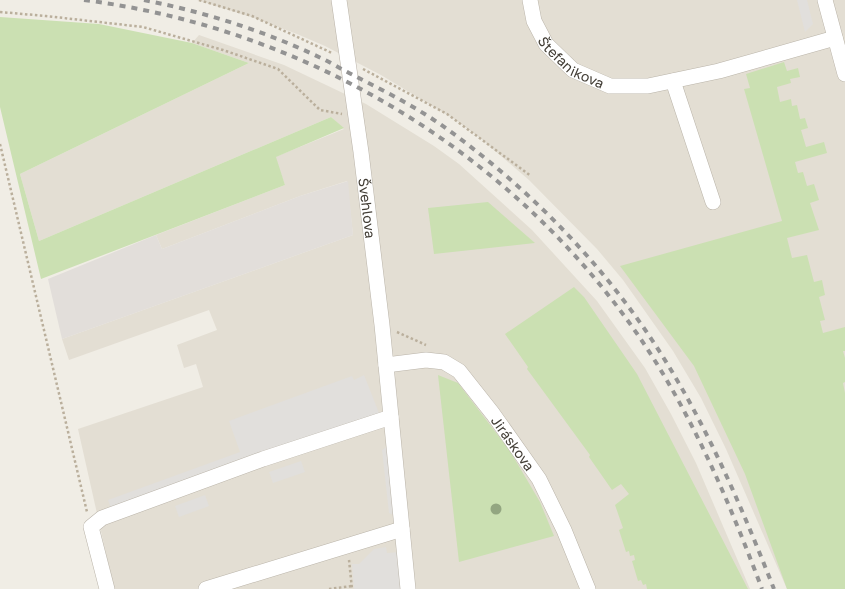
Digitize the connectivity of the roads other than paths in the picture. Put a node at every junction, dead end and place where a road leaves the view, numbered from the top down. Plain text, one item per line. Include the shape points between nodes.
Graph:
1 (338, 0) edge
2 (530, 0) edge
3 (825, 0) edge
4 (835, 38) junction
5 (845, 74) edge
6 (673, 81) junction
7 (713, 202) dead end
8 (386, 365) junction
9 (391, 417) junction
10 (402, 530) junction
11 (107, 589) edge
12 (206, 589) edge
13 (408, 589) edge
14 (588, 589) edge

1 - 8 street, Švehlova
2 - 6 street, Štefanikova via 534,21 546,44 573,70 610,86 648,86
3 - 4 street
4 - 5 street
4 - 6 street, Štefanikova
6 - 7 street
8 - 9 street, Švehlova
8 - 14 street, Jiráskova via 426,360 444,362 459,371 539,479
9 - 10 street, Švehlova
9 - 11 street via 263,459 102,518 91,527
10 - 12 street
10 - 13 street, Švehlova

